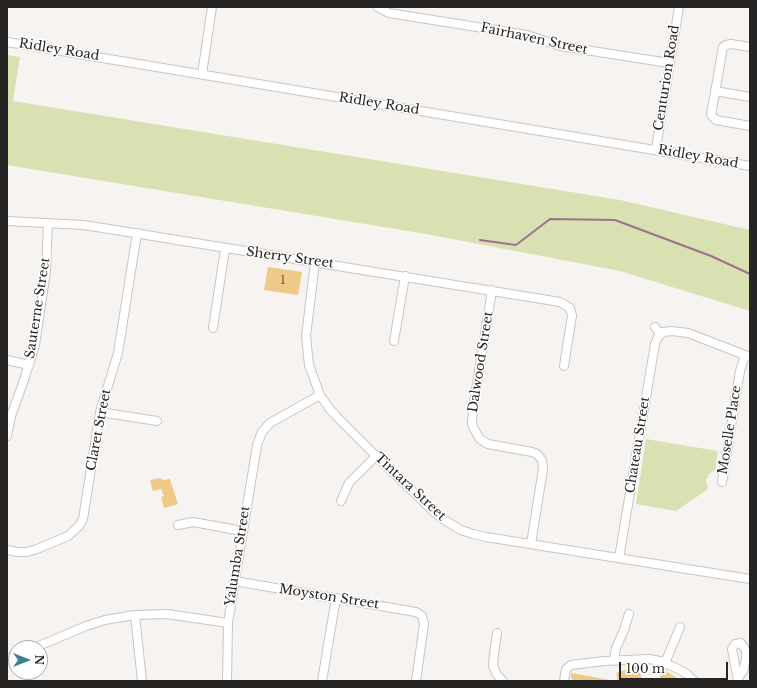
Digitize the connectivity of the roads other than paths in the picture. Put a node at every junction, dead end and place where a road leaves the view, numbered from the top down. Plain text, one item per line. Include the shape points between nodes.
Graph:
1 (212, 7) edge
2 (377, 7) edge
3 (678, 7) edge
4 (7, 42) edge
5 (750, 47) edge
6 (669, 63) junction
7 (202, 74) junction
8 (715, 91) junction
9 (750, 97) edge
10 (750, 126) edge
11 (656, 149) junction
12 (750, 166) edge
13 (7, 221) edge
14 (48, 224) junction
15 (136, 233) junction
16 (226, 248) junction
17 (315, 262) junction
18 (404, 276) junction
19 (492, 290) junction
20 (213, 328) dead end
21 (394, 341) dead end
22 (747, 356) edge
23 (7, 360) edge
24 (29, 365) junction
25 (564, 366) dead end
26 (320, 395) junction
27 (100, 412) junction
28 (157, 422) dead end
29 (7, 436) edge
30 (376, 456) junction
31 (722, 482) dead end
32 (341, 501) dead end
33 (178, 525) dead end
34 (242, 530) junction
35 (531, 544) junction
36 (7, 550) edge
37 (620, 558) junction
38 (750, 579) edge
39 (234, 581) junction
40 (336, 598) junction
41 (629, 614) dead end
42 (135, 615) junction
43 (228, 623) junction
44 (680, 627) dead end
45 (497, 633) dead end
46 (48, 642) edge
47 (614, 660) junction
48 (665, 663) junction
49 (142, 681) edge
50 (227, 681) edge
51 (322, 681) edge
52 (416, 681) edge
53 (503, 681) edge
54 (564, 681) edge
55 (694, 681) edge

1 - 7 street
2 - 6 street, Fairhaven Street via 389,13 527,34 560,46
3 - 6 street, Centurion Road
4 - 7 street, Ridley Road
5 - 8 street via 731,44 723,47
6 - 11 street, Centurion Road
7 - 11 street, Ridley Road
8 - 9 street
8 - 10 street via 711,115 713,118
11 - 12 street, Ridley Road
13 - 14 street, Sherry Street
14 - 15 street, Sherry Street via 83,225
14 - 24 street, Sauterne Street via 44,288
15 - 16 street, Sherry Street
15 - 27 street, Claret Street via 118,353
16 - 17 street, Sherry Street
16 - 20 street
17 - 18 street, Sherry Street
17 - 26 street, Tintara Street via 306,336 309,364
18 - 19 street, Sherry Street
18 - 21 street
19 - 25 street, Sherry Street via 572,306
19 - 35 street, Dalwood Street via 472,409 472,424 480,439 488,444 543,454
22 - 31 street, Moselle Place via 740,371
22 - 37 street, Chateau Street via 688,333 658,330
23 - 24 street
24 - 29 street, Sauterne Street via 11,416
26 - 30 street, Tintara Street via 337,418
26 - 34 street, Yalumba Street via 260,430
27 - 28 street
27 - 36 street, Claret Street via 84,514 79,526 68,536 37,549 27,552
30 - 32 street via 349,483
30 - 35 street, Tintara Street via 435,513 461,530
33 - 34 street via 193,522
34 - 39 street, Yalumba Street
35 - 37 street, Tintara Street
37 - 38 street, Tintara Street
39 - 40 street, Moyston Street
39 - 43 street, Yalumba Street
40 - 51 street
40 - 52 street, Moyston Street via 425,614
41 - 47 street
42 - 43 street via 167,614
42 - 46 street via 105,620
42 - 49 street
43 - 50 street, Yalumba Street
44 - 48 street
45 - 53 street via 494,666
47 - 48 street via 649,660
47 - 54 street via 571,665 566,669
48 - 55 street via 683,671

